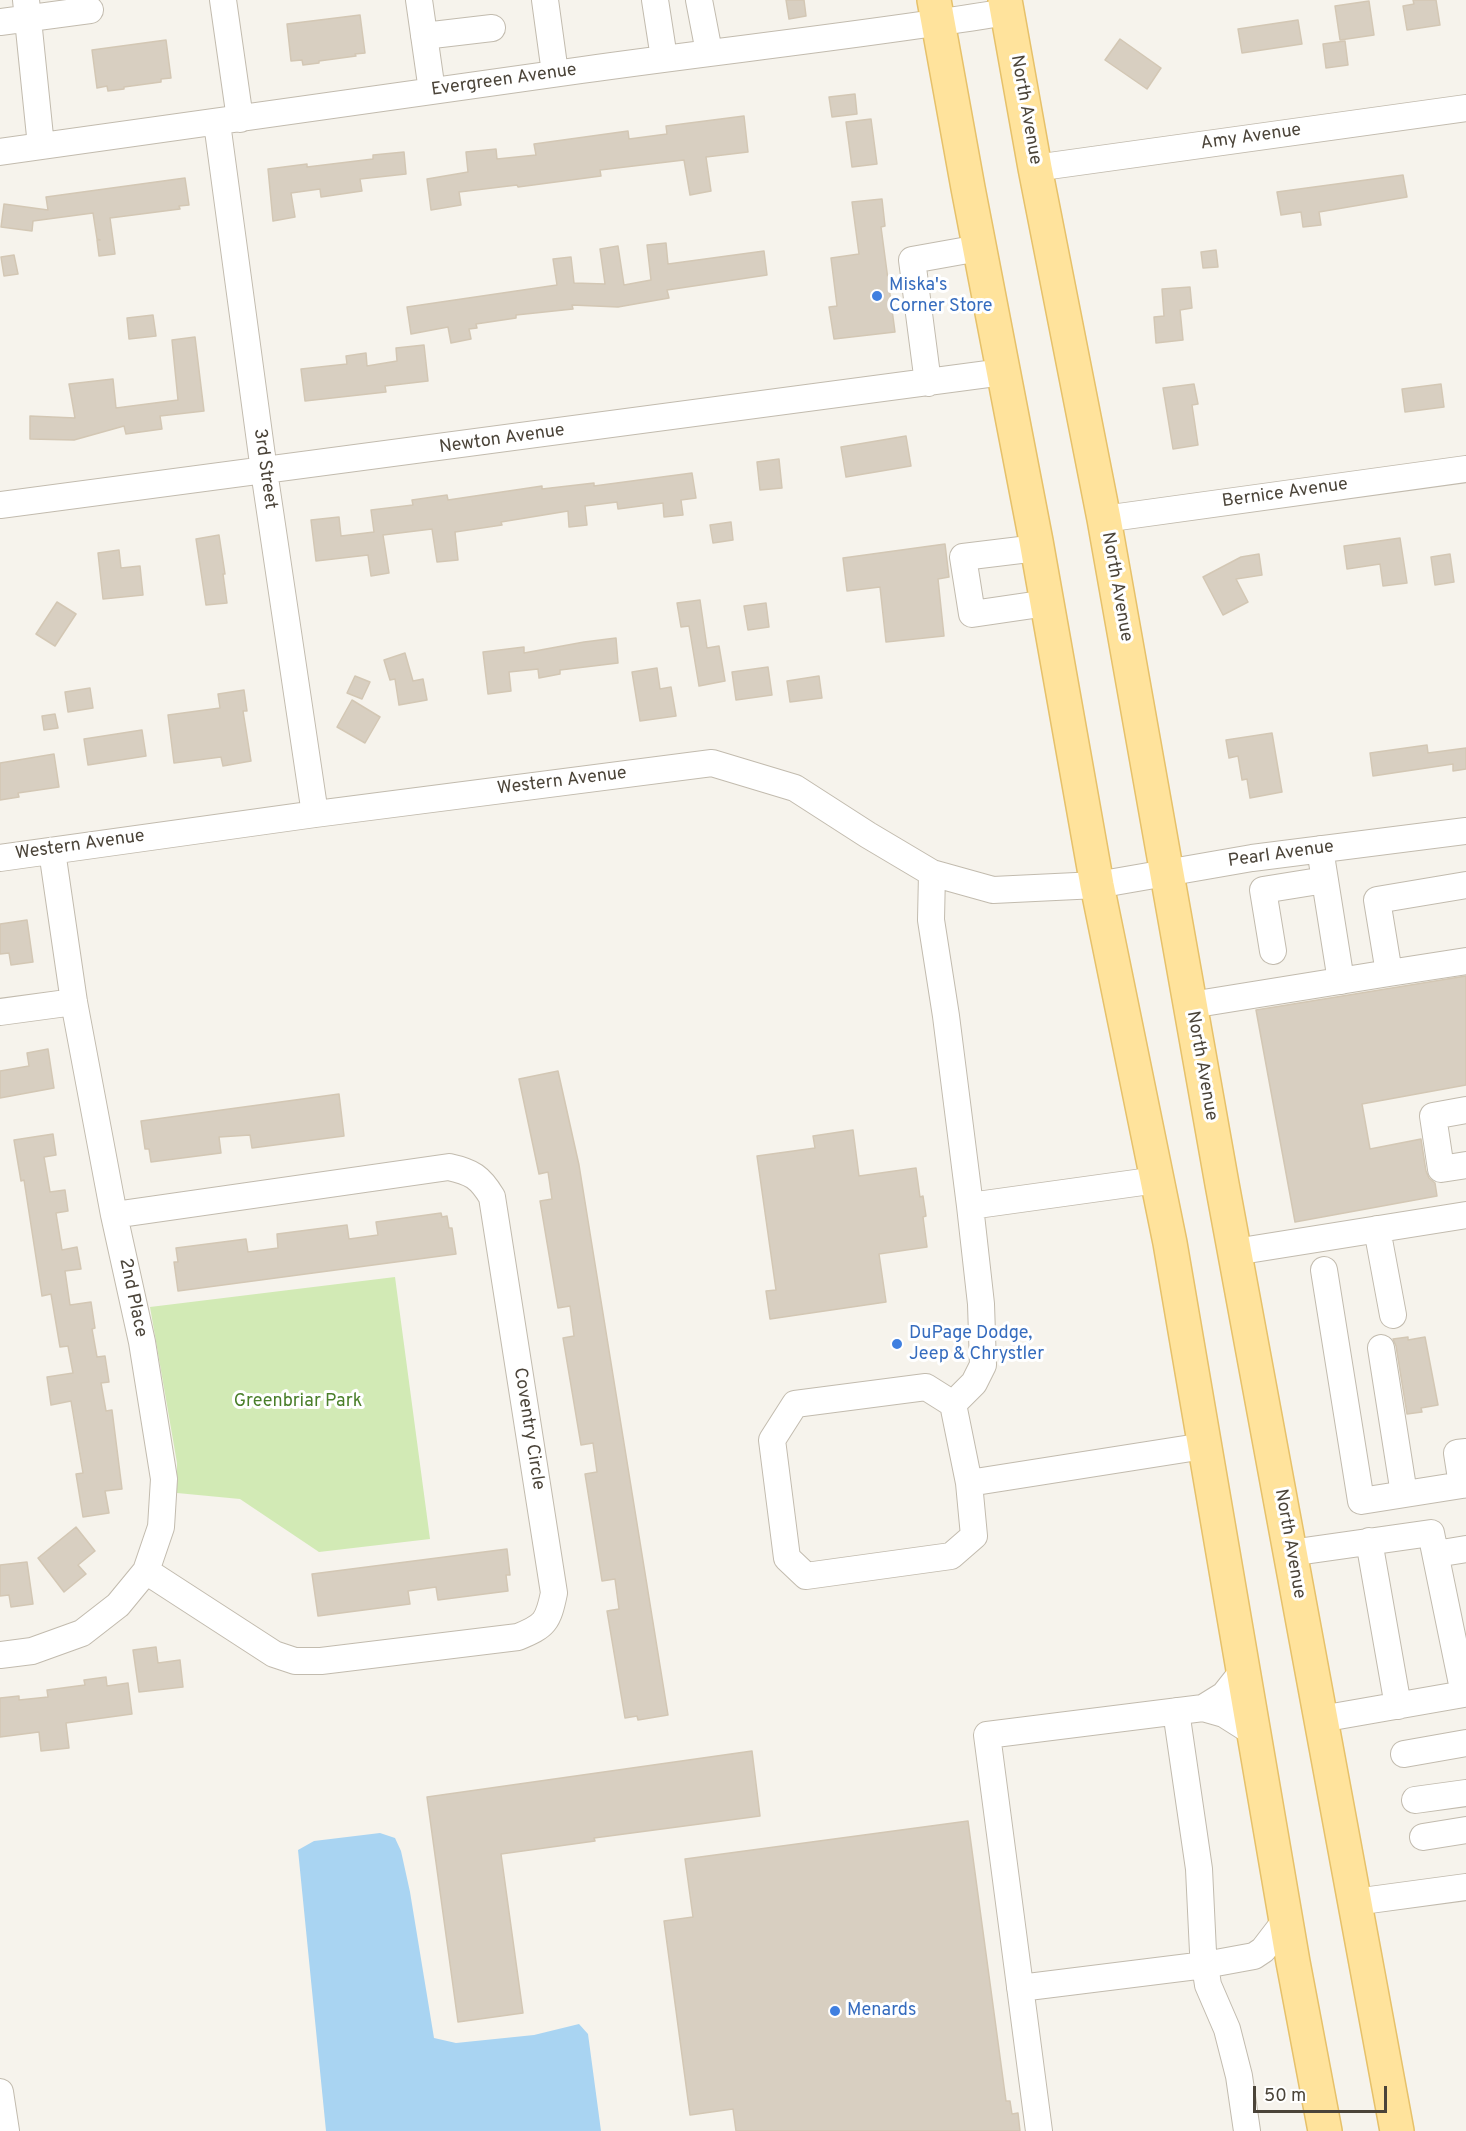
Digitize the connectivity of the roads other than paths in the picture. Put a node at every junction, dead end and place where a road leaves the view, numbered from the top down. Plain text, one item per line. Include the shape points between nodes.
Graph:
1 (223, 0) edge
2 (419, 0) edge
3 (545, 0) edge
4 (655, 0) edge
5 (699, 0) edge
6 (1006, 6) edge
7 (27, 9) edge
8 (90, 10) dead end
9 (935, 12) edge
10 (0, 22) edge
11 (492, 28) dead end
12 (424, 36) junction
13 (709, 52) junction
14 (664, 58) junction
15 (555, 73) junction
16 (432, 91) junction
17 (1466, 108) edge
18 (229, 121) junction
19 (41, 146) junction
20 (0, 152) edge
21 (1035, 168) junction
22 (979, 248) junction
23 (1004, 372) junction
24 (928, 383) junction
25 (1466, 469) edge
26 (264, 471) junction
27 (0, 506) edge
28 (1104, 519) junction
29 (1037, 548) junction
30 (1047, 603) junction
31 (315, 814) junction
32 (1466, 831) edge
33 (1320, 849) junction
34 (52, 851) junction
35 (0, 858) edge
36 (932, 873) junction
37 (1167, 874) junction
38 (1325, 880) junction
39 (1097, 885) junction
40 (1466, 885) edge
41 (1273, 951) dead end
42 (1466, 961) edge
43 (1389, 973) junction
44 (1341, 981) junction
45 (74, 1002) junction
46 (1191, 1005) junction
47 (0, 1012) edge
48 (1466, 1110) edge
49 (1466, 1165) edge
50 (1157, 1180) junction
51 (970, 1206) junction
52 (114, 1215) junction
53 (1466, 1215) edge
54 (1377, 1229) junction
55 (1235, 1252) junction
56 (1324, 1270) dead end
57 (1393, 1315) dead end
58 (1381, 1348) dead end
59 (953, 1404) junction
60 (1204, 1446) junction
61 (1466, 1452) edge
62 (969, 1483) junction
63 (1404, 1494) junction
64 (1369, 1542) junction
65 (1466, 1549) edge
66 (1290, 1553) junction
67 (1438, 1562) junction
68 (1466, 1565) edge
69 (146, 1571) junction
70 (0, 1655) edge
71 (1243, 1671) junction
72 (1465, 1701) edge
73 (1398, 1706) junction
74 (1203, 1708) junction
75 (1176, 1711) junction
76 (1321, 1719) junction
77 (1254, 1733) junction
78 (1466, 1743) edge
79 (1404, 1754) dead end
80 (1466, 1793) edge
81 (1415, 1800) dead end
82 (1466, 1830) edge
83 (1423, 1837) dead end
84 (1466, 1887) edge
85 (1355, 1902) junction
86 (1286, 1920) junction
87 (1254, 1956) junction
88 (1205, 1965) junction
89 (1297, 1979) junction
90 (1020, 1988) junction
91 (0, 2092) edge
92 (6, 2131) edge
93 (1039, 2131) edge
94 (1247, 2131) edge
95 (1325, 2131) edge
96 (1397, 2131) edge

1 - 18 street, 3rd Street
2 - 12 street
3 - 15 street
4 - 14 street
5 - 13 street
6 - 9 street, Evergreen Avenue
6 - 21 main road, North Avenue
7 - 8 street
7 - 10 street
7 - 19 street
9 - 13 street, Evergreen Avenue
9 - 22 main road
11 - 12 street
12 - 16 street
13 - 14 street, Evergreen Avenue
14 - 15 street, Evergreen Avenue
15 - 16 street, Evergreen Avenue
16 - 18 street, Evergreen Avenue
17 - 21 street, Amy Avenue
18 - 19 street, Evergreen Avenue
18 - 26 street, 3rd Street
19 - 20 street, Evergreen Avenue
21 - 28 main road, North Avenue
22 - 23 main road
22 - 24 street via 912,260
23 - 24 street, Newton Avenue
23 - 29 main road
24 - 26 street, Newton Avenue
25 - 28 street, Bernice Avenue
26 - 27 street, Newton Avenue
26 - 31 street, 3rd Street
28 - 37 main road, North Avenue
29 - 30 main road
29 - 30 street via 963,558 972,614
30 - 39 main road
31 - 34 street, Western Avenue
31 - 36 street, Western Avenue via 712,763 795,788
32 - 33 street, Pearl Avenue
33 - 37 street, Pearl Avenue
33 - 38 street
34 - 35 street, Western Avenue
34 - 45 street, 2nd Place
36 - 39 street, Western Avenue via 993,890
36 - 51 street via 931,920
37 - 39 street, Pearl Avenue
37 - 46 main road, North Avenue
38 - 41 street via 1263,890
38 - 44 street
39 - 50 main road
40 - 43 street via 1377,900
42 - 43 street
43 - 44 street
44 - 46 street
45 - 47 street
45 - 52 street, 2nd Place
46 - 55 main road, North Avenue
48 - 49 street via 1433,1116 1441,1169
50 - 51 street
50 - 60 main road
51 - 59 street via 983,1365 974,1383
52 - 69 street, 2nd Place via 142,1342 165,1479 161,1527
52 - 69 street, Coventry Circle via 449,1167 468,1171 483,1183 492,1197 554,1593 549,1614 538,1629 518,1637 295,1661 274,1654
53 - 54 street
54 - 55 street
54 - 57 street
55 - 66 main road, North Avenue
56 - 63 street via 1361,1501
58 - 63 street
59 - 62 street
59 - 62 street via 926,1387 795,1404 772,1440 787,1558 806,1576 951,1556 974,1536
60 - 62 street
60 - 71 main road
61 - 63 street via 1457,1453 1462,1485
64 - 66 street
64 - 67 street via 1431,1533
64 - 73 street
65 - 67 street
66 - 76 main road, North Avenue
67 - 68 street
67 - 72 street
69 - 70 street, 2nd Place via 118,1605 82,1633 32,1651
71 - 74 street via 1224,1695
71 - 77 main road
72 - 73 street
73 - 76 street
74 - 75 street
74 - 77 street via 1224,1714
75 - 88 street via 1199,1869
75 - 90 street via 987,1735
76 - 85 main road, North Avenue
77 - 86 main road
78 - 79 street
80 - 81 street
82 - 83 street
84 - 85 street
85 - 96 main road, North Avenue
86 - 87 street
86 - 89 main road
87 - 88 street
87 - 89 street via 1275,1963
88 - 90 street
88 - 94 street via 1208,1985 1227,2028
89 - 95 main road
90 - 93 street
91 - 92 street

